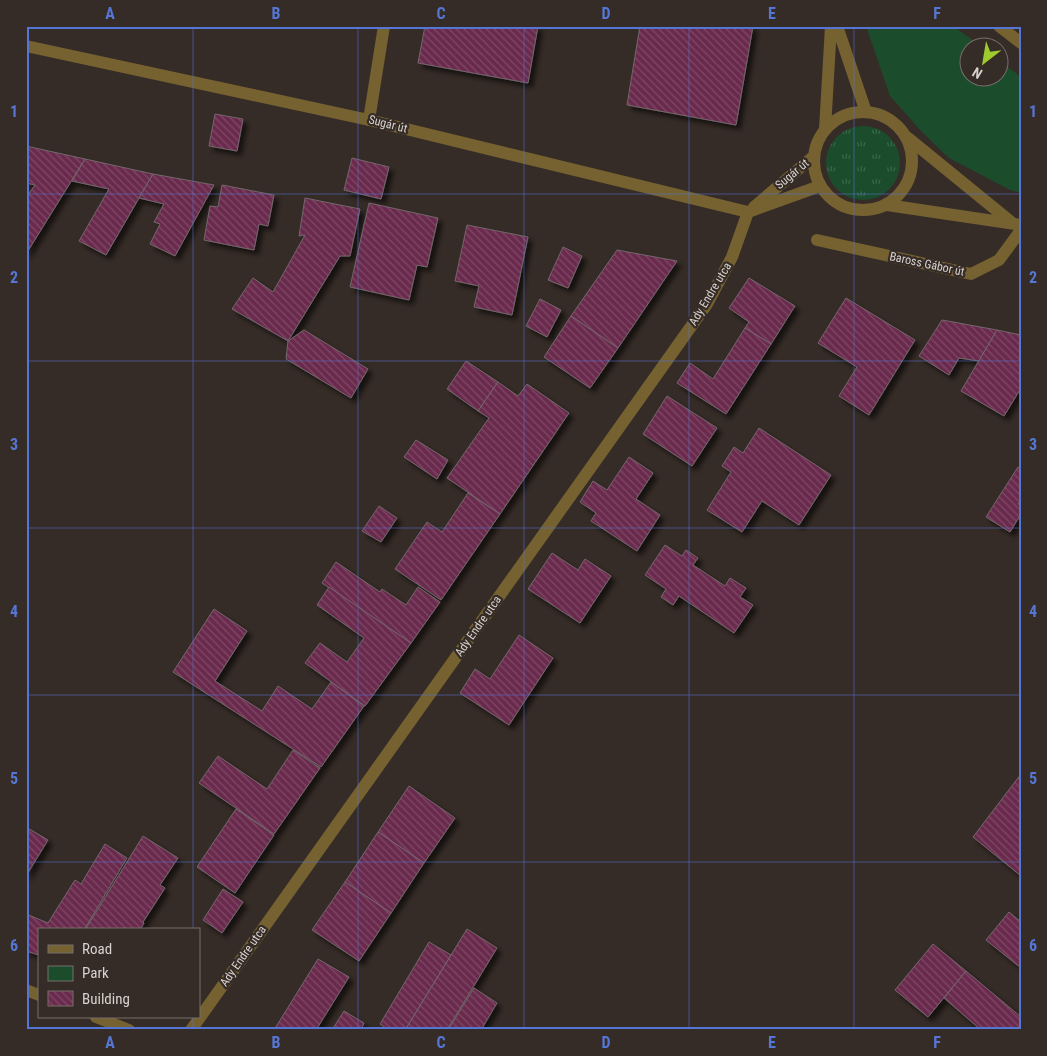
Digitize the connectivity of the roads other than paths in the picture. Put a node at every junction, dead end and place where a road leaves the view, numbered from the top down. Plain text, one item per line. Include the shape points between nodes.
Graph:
1 (384, 26) edge
2 (831, 26) edge
3 (836, 26) edge
4 (999, 26) edge
5 (1021, 43) edge
6 (26, 46) edge
7 (866, 112) junction
8 (369, 120) junction
9 (825, 130) junction
10 (906, 137) junction
11 (814, 156) junction
12 (820, 186) junction
13 (886, 205) junction
14 (748, 212) junction
15 (1017, 226) edge
16 (817, 240) dead end
17 (26, 990) edge
18 (38, 995) edge
19 (200, 1017) edge
20 (98, 1018) edge
21 (200, 1018) edge
22 (128, 1030) edge
23 (191, 1030) edge

1 - 8 street
2 - 9 street
3 - 7 street
4 - 5 street
6 - 8 street, Sugár út
7 - 9 street, Sugár út via 850,113 836,119
7 - 10 street, Sugár út via 882,115 896,124
8 - 14 street, Sugár út
9 - 11 street, Sugár út
10 - 13 street, Sugár út via 912,152 913,168 899,196
10 - 15 street
11 - 12 street, Sugár út
11 - 14 street, Sugár út
12 - 13 street via 842,206 872,210
12 - 14 street, Sugár út
13 - 15 street
14 - 19 street, Ady Endre utca via 732,257 707,304
15 - 16 street, Baross Gábor út via 999,260 971,274
17 - 18 street
20 - 22 street
21 - 23 street, Ady Endre utca

